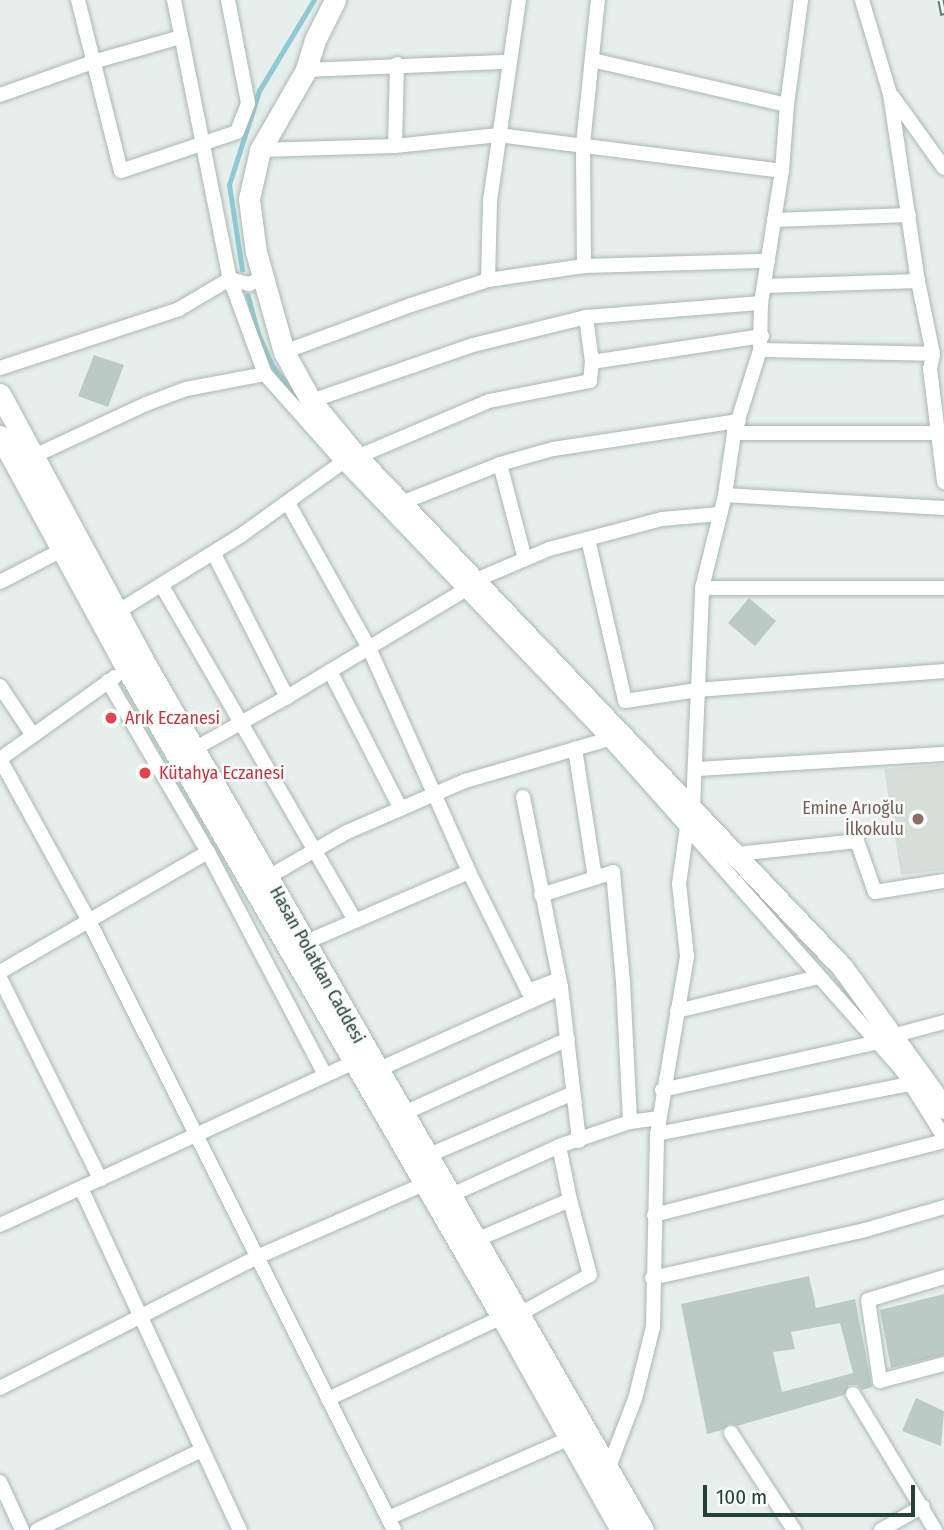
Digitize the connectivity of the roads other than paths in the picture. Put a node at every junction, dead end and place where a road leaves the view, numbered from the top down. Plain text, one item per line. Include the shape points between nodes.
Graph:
1 (78, 0) edge
2 (174, 0) edge
3 (228, 0) edge
4 (335, 0) edge
5 (350, 0) edge
6 (519, 0) edge
7 (598, 0) edge
8 (801, 0) edge
9 (862, 0) edge
10 (181, 37) junction
11 (592, 60) junction
12 (96, 61) junction
13 (508, 62) junction
14 (397, 64) junction
15 (306, 70) junction
16 (890, 94) junction
17 (0, 95) edge
18 (787, 105) junction
19 (498, 135) junction
20 (583, 144) junction
21 (204, 145) junction
22 (395, 146) junction
23 (260, 150) junction
24 (944, 168) edge
25 (782, 171) junction
26 (909, 215) junction
27 (774, 220) junction
28 (768, 261) junction
29 (584, 266) junction
30 (230, 278) junction
31 (263, 278) junction
32 (488, 281) junction
33 (918, 281) junction
34 (764, 286) junction
35 (761, 303) junction
36 (586, 317) junction
37 (761, 343) junction
38 (284, 352) junction
39 (592, 362) junction
40 (936, 364) edge
41 (0, 368) edge
42 (265, 374) junction
43 (0, 394) edge
44 (311, 401) junction
45 (736, 427) junction
46 (938, 433) junction
47 (0, 436) edge
48 (32, 457) junction
49 (350, 460) junction
50 (500, 464) junction
51 (944, 482) edge
52 (725, 495) junction
53 (288, 503) junction
54 (401, 503) junction
55 (944, 508) edge
56 (720, 514) junction
57 (588, 539) junction
58 (60, 551) junction
59 (214, 554) junction
60 (525, 559) junction
61 (0, 582) edge
62 (471, 585) junction
63 (162, 586) junction
64 (944, 587) edge
65 (702, 588) junction
66 (117, 612) junction
67 (369, 648) junction
68 (135, 665) junction
69 (330, 671) junction
70 (944, 671) edge
71 (108, 681) junction
72 (0, 687) edge
73 (697, 690) junction
74 (287, 697) junction
75 (625, 701) junction
76 (599, 708) junction
77 (240, 724) junction
78 (32, 734) junction
79 (609, 739) junction
80 (575, 749) junction
81 (194, 750) junction
82 (944, 754) edge
83 (0, 759) edge
84 (696, 769) junction
85 (436, 794) junction
86 (523, 797) dead end
87 (401, 809) junction
88 (690, 817) junction
89 (314, 851) junction
90 (208, 852) junction
91 (737, 854) junction
92 (469, 872) junction
93 (268, 877) junction
94 (595, 877) junction
95 (944, 881) edge
96 (541, 895) junction
97 (355, 920) junction
98 (89, 921) junction
99 (304, 943) junction
100 (0, 972) edge
101 (819, 977) junction
102 (0, 978) edge
103 (560, 983) junction
104 (677, 1011) junction
105 (944, 1022) edge
106 (568, 1039) junction
107 (885, 1039) junction
108 (355, 1062) junction
109 (377, 1070) junction
110 (325, 1075) junction
111 (910, 1084) junction
112 (662, 1090) junction
113 (573, 1093) junction
114 (944, 1108) edge
115 (402, 1114) junction
116 (659, 1118) junction
117 (630, 1122) junction
118 (657, 1133) junction
119 (195, 1135) junction
120 (944, 1139) edge
121 (579, 1141) junction
122 (559, 1146) junction
123 (427, 1156) junction
124 (100, 1179) junction
125 (424, 1185) junction
126 (81, 1188) junction
127 (449, 1196) junction
128 (570, 1200) junction
129 (944, 1207) edge
130 (654, 1215) junction
131 (0, 1224) edge
132 (476, 1240) junction
133 (257, 1258) junction
134 (944, 1277) edge
135 (652, 1278) junction
136 (510, 1316) junction
137 (139, 1318) junction
138 (944, 1364) edge
139 (0, 1388) edge
140 (853, 1394) dead end
141 (328, 1399) junction
142 (731, 1433) dead end
143 (570, 1438) junction
144 (202, 1450) junction
145 (609, 1467) junction
146 (0, 1482) edge
147 (923, 1506) junction
148 (391, 1524) edge
149 (22, 1530) edge
150 (37, 1530) edge
151 (240, 1530) edge
152 (621, 1530) edge
153 (643, 1530) edge
154 (794, 1530) edge
155 (881, 1530) edge
156 (935, 1530) edge

1 - 12 street
2 - 10 street
3 - 21 street via 248,103 237,132
4 - 15 main road via 314,40
5 - 15 main road
6 - 13 street
7 - 11 street
8 - 18 street
9 - 16 street
10 - 12 street
10 - 21 street
11 - 18 street
11 - 20 street
12 - 17 street
12 - 21 street via 121,172
13 - 14 street
13 - 19 street
14 - 15 street
14 - 22 street
15 - 23 main road
16 - 24 street
16 - 26 street
18 - 25 street
19 - 20 street
19 - 22 street
19 - 32 street
20 - 25 street
20 - 29 street
21 - 30 street
22 - 23 street
23 - 31 main road via 249,199
25 - 27 street
26 - 27 street
26 - 33 street
27 - 28 street
28 - 29 street
28 - 34 street
29 - 32 street
30 - 31 street via 249,284
30 - 41 street via 179,309
30 - 42 street
31 - 38 main road
32 - 38 street
33 - 34 street
33 - 40 street
34 - 35 street
35 - 36 street
35 - 37 street
36 - 39 street
36 - 44 street via 473,345
37 - 39 street
37 - 40 street
37 - 45 street
38 - 44 main road
39 - 49 street via 590,381 489,401
40 - 46 street
42 - 48 street via 156,400
42 - 49 street
43 - 48 main road, Hasan Polatkan Caddesi
44 - 49 main road
45 - 46 street
45 - 50 street via 553,449
45 - 52 street
46 - 51 street
47 - 58 main road, Hasan Polatkan Caddesi
48 - 66 main road, Hasan Polatkan Caddesi
49 - 53 street
49 - 54 main road
49 - 62 street
50 - 54 street
50 - 60 street
52 - 55 street
52 - 56 street
53 - 59 street
53 - 67 street
54 - 62 main road
56 - 57 street via 662,519
56 - 65 street
57 - 60 street
57 - 75 street
58 - 61 street
58 - 68 main road, Hasan Polatkan Caddesi
59 - 63 street
59 - 74 street
60 - 62 street
62 - 67 street
62 - 76 main road
62 - 79 street
63 - 66 street
63 - 77 street
64 - 65 street
65 - 73 street
66 - 68 main road, Hasan Polatkan Caddesi
67 - 69 street
67 - 85 street
68 - 71 street
68 - 81 main road, Hasan Polatkan Caddesi
68 - 108 main road, Hasan Polatkan Caddesi
69 - 74 street
69 - 87 street
70 - 73 street
71 - 78 street
71 - 90 street
72 - 78 street
73 - 75 street
73 - 84 street
74 - 77 street
75 - 76 street
76 - 88 main road
77 - 81 street
77 - 89 street
78 - 83 street
79 - 80 street
79 - 88 street
80 - 85 street
80 - 94 street
81 - 93 main road, Hasan Polatkan Caddesi
82 - 84 street
83 - 98 street
84 - 88 street
85 - 87 street
85 - 92 street
86 - 96 street
87 - 89 street
88 - 91 main road
88 - 101 street
88 - 104 street via 679,884 687,956
89 - 93 street
89 - 97 street
90 - 98 street
90 - 110 street
91 - 95 street via 857,841 875,892
91 - 107 main road via 842,967
92 - 97 street
92 - 103 street via 528,991
93 - 99 main road, Hasan Polatkan Caddesi
94 - 96 street
94 - 117 street via 613,872
96 - 103 street
97 - 99 street
98 - 100 street
98 - 119 street
99 - 109 main road, Hasan Polatkan Caddesi
101 - 104 street
101 - 107 street
102 - 124 street
103 - 106 street
103 - 109 street
104 - 112 street
105 - 107 street
106 - 113 street
106 - 115 street
107 - 111 street
107 - 112 street
107 - 114 main road
108 - 110 street
108 - 125 main road, Hasan Polatkan Caddesi
109 - 115 main road, Hasan Polatkan Caddesi
110 - 119 street
111 - 118 street
111 - 120 street
112 - 116 street
113 - 121 street
113 - 123 street
115 - 123 main road, Hasan Polatkan Caddesi
116 - 117 street
116 - 118 street
117 - 121 street
118 - 130 street
119 - 124 street
119 - 133 street
120 - 130 street
121 - 122 street
122 - 127 street
122 - 128 street
123 - 127 main road, Hasan Polatkan Caddesi
124 - 126 street
125 - 133 street
125 - 136 main road, Hasan Polatkan Caddesi
126 - 131 street
126 - 137 street
127 - 132 main road, Hasan Polatkan Caddesi
128 - 132 street
128 - 136 street via 590,1275
129 - 135 street via 865,1230
130 - 135 street
132 - 136 main road, Hasan Polatkan Caddesi
133 - 137 street
133 - 141 street
134 - 138 street via 868,1300 880,1381
135 - 145 street via 653,1327 635,1399
136 - 141 street
136 - 143 main road, Hasan Polatkan Caddesi
136 - 145 main road, Hasan Polatkan Caddesi
137 - 139 street
137 - 144 street
140 - 147 street
141 - 148 street
142 - 154 street
143 - 148 street
143 - 152 main road, Hasan Polatkan Caddesi
144 - 150 street
144 - 151 street
145 - 153 main road, Hasan Polatkan Caddesi
146 - 149 street
147 - 155 street
147 - 156 street

